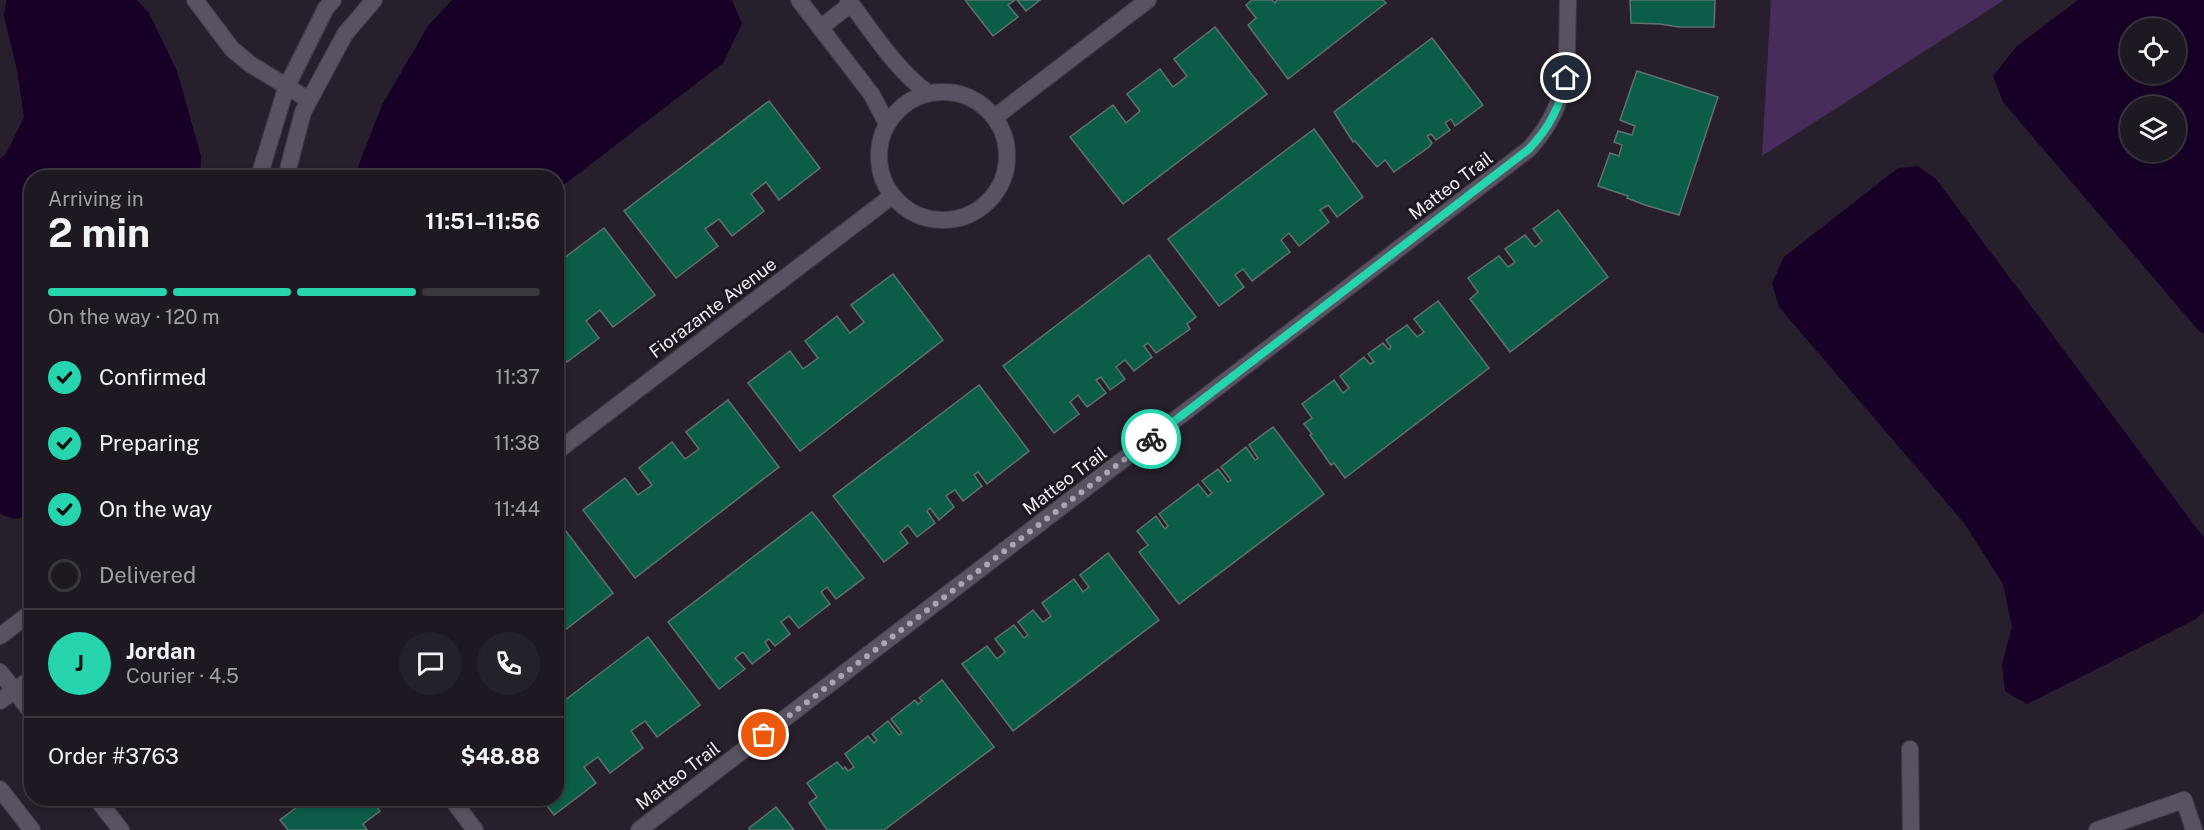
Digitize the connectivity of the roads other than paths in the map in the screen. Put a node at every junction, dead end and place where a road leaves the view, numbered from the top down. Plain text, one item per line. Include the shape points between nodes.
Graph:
1 (195, 0) edge
2 (333, 0) edge
3 (374, 0) edge
4 (799, 0) edge
5 (1148, 0) edge
6 (1568, 0) edge
7 (850, 2) edge
8 (820, 28) junction
9 (286, 88) junction
10 (928, 93) junction
11 (309, 100) junction
12 (995, 117) junction
13 (886, 124) junction
14 (261, 170) edge
15 (288, 170) edge
16 (892, 196) junction
17 (564, 446) edge
18 (24, 618) edge
19 (0, 636) edge
20 (0, 672) edge
21 (24, 684) edge
22 (14, 691) junction
23 (0, 701) edge
24 (24, 703) edge
25 (1910, 749) dead end
26 (0, 789) edge
27 (102, 806) edge
28 (457, 806) edge
29 (32, 830) edge
30 (121, 830) edge
31 (475, 830) edge
32 (639, 830) edge
33 (1911, 830) edge
34 (2097, 830) edge
35 (2194, 830) edge

1 - 9 street via 232,49
2 - 9 street
3 - 11 street via 345,34
4 - 8 street
5 - 12 street
6 - 32 street, Matteo Trail via 1562,94 1551,123 1529,149
7 - 8 street
7 - 10 street via 902,70
8 - 13 street via 872,95
9 - 11 street
9 - 14 street
10 - 12 street via 964,95
10 - 13 street via 911,99
11 - 15 street
12 - 16 street via 1004,133 1006,169 999,186 982,207 958,218 940,220 922,217
13 - 16 street via 879,161
16 - 17 street, Fiorazante Avenue
18 - 19 street
20 - 22 street
21 - 22 street
22 - 23 street
22 - 24 street
25 - 33 street
26 - 29 street
27 - 30 street
28 - 31 street
34 - 35 street via 2184,800

